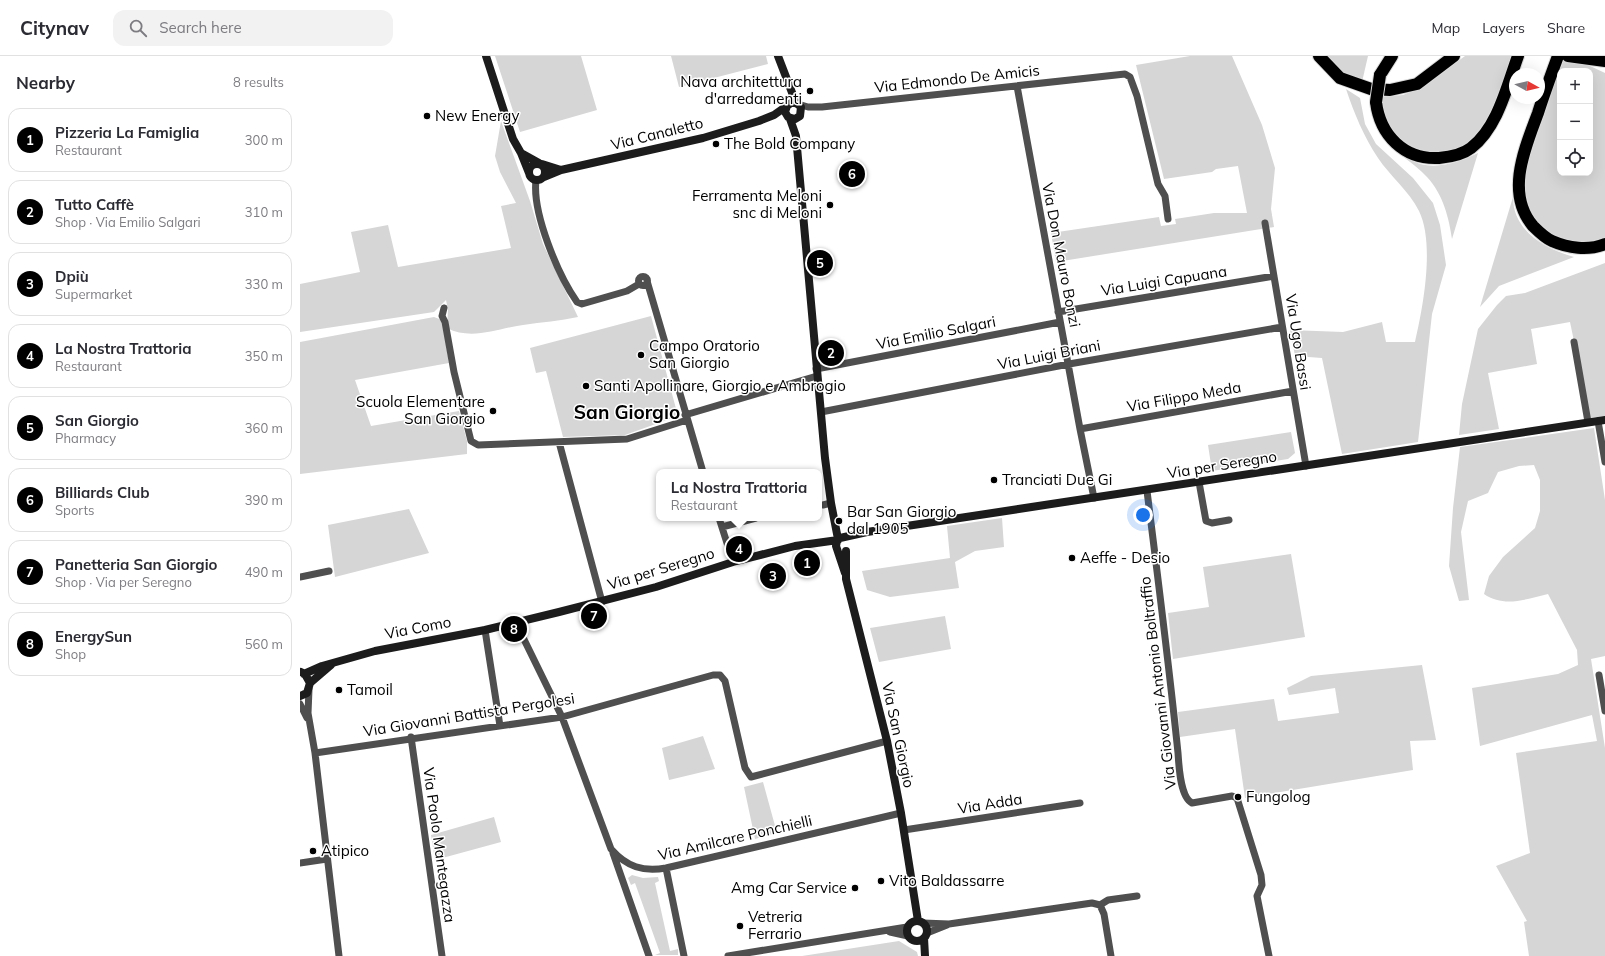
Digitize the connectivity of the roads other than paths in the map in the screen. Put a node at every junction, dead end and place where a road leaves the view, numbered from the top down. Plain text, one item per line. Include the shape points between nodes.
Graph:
1 (486, 56) edge
2 (778, 56) edge
3 (1319, 56) edge
4 (1392, 56) edge
5 (1454, 56) edge
6 (1518, 56) edge
7 (1558, 56) edge
8 (1568, 56) edge
9 (1586, 59) junction
10 (1605, 61) edge
11 (1605, 67) edge
12 (1017, 86) junction
13 (792, 105) junction
14 (817, 108) junction
15 (800, 116) junction
16 (789, 118) junction
17 (759, 121) junction
18 (796, 136) junction
19 (521, 153) junction
20 (540, 164) junction
21 (561, 170) junction
22 (529, 173) junction
23 (540, 179) junction
24 (1168, 219) dead end
25 (1265, 223) dead end
26 (1605, 244) edge
27 (1274, 276) junction
28 (444, 308) dead end
29 (1058, 312) junction
30 (1060, 322) junction
31 (1282, 327) junction
32 (1574, 342) dead end
33 (1069, 364) junction
34 (817, 373) junction
35 (1293, 391) junction
36 (821, 412) junction
37 (686, 417) junction
38 (1602, 420) edge
39 (1588, 422) junction
40 (1080, 429) junction
41 (559, 442) junction
42 (1605, 462) edge
43 (1306, 466) junction
44 (702, 469) edge
45 (1199, 482) junction
46 (1147, 491) junction
47 (1094, 498) junction
48 (1229, 520) dead end
49 (720, 521) edge
50 (745, 521) edge
51 (722, 527) junction
52 (841, 544) junction
53 (732, 562) junction
54 (329, 571) dead end
55 (300, 577) edge
56 (602, 602) junction
57 (511, 622) junction
58 (485, 630) junction
59 (334, 663) junction
60 (302, 673) edge
61 (1599, 675) dead end
62 (310, 686) junction
63 (300, 696) edge
64 (300, 704) edge
65 (1605, 711) edge
66 (562, 717) junction
67 (309, 722) junction
68 (500, 726) junction
69 (411, 738) junction
70 (887, 741) junction
71 (315, 753) junction
72 (1080, 803) dead end
73 (901, 813) junction
74 (904, 830) junction
75 (611, 849) junction
76 (327, 859) junction
77 (300, 863) edge
78 (666, 868) junction
79 (1137, 896) dead end
80 (1100, 904) junction
81 (915, 923) junction
82 (949, 924) junction
83 (886, 931) junction
84 (908, 936) junction
85 (922, 937) junction
86 (339, 956) edge
87 (442, 956) edge
88 (649, 956) edge
89 (684, 956) edge
90 (728, 956) edge
91 (925, 956) edge
92 (1111, 956) edge
93 (1269, 956) edge

1 - 19 street via 513,139
2 - 13 street
3 - 5 highway via 1340,78 1371,89 1390,90 1417,84
4 - 6 highway, bridge via 1380,76 1376,102 1377,116 1383,130 1404,150 1432,159 1458,155 1471,148 1482,136 1493,121
7 - 26 highway via 1522,157 1520,203 1526,217 1550,240 1577,248
8 - 9 highway
9 - 10 highway
9 - 11 highway
12 - 14 street, Via Edmondo De Amicis
12 - 24 street, Via Edmondo De Amicis via 1125,74 1130,77 1158,184 1165,196
12 - 29 street, Via Don Mauro Bonzi
13 - 14 street, Via Edmondo De Amicis
13 - 15 street via 801,107
13 - 16 street via 785,112
13 - 17 street, Via Canaletto
14 - 15 street, Via Edmondo De Amicis
15 - 16 street, Via Canaletto
15 - 18 street
16 - 17 street, Via Canaletto
16 - 18 street
17 - 21 street, Via Canaletto via 703,138
18 - 34 street, Via San Giorgio
19 - 20 street
19 - 22 street
20 - 21 street
20 - 22 street via 532,166
20 - 23 street via 546,172
21 - 23 street, Via Canaletto
22 - 23 street via 532,178
23 - 37 street via 535,193 546,239 576,302 582,304 627,291 639,284 638,280 642,277 646,278
25 - 27 street, Via Ugo Bassi
27 - 29 street, Via Luigi Capuana
27 - 31 street, Via Ugo Bassi
28 - 41 street, Via Emilio Salgari via 442,316 471,441 478,445
29 - 30 street, Via Don Mauro Bonzi
30 - 33 street, Via Don Mauro Bonzi
30 - 34 street, Via Emilio Salgari
31 - 33 street, Via Luigi Briani
31 - 35 street, Via Ugo Bassi
32 - 39 street
33 - 36 street, Via Luigi Briani
33 - 40 street, Via Don Mauro Bonzi
34 - 36 street, Via San Giorgio
34 - 37 street, Via Emilio Salgari
35 - 40 street, Via Filippo Meda
35 - 43 street, Via Ugo Bassi
36 - 52 street, Via San Giorgio via 827,504
37 - 41 street, Via Emilio Salgari via 626,439
37 - 44 street
38 - 39 street, Via per Seregno
38 - 42 street
39 - 43 street, Via per Seregno
40 - 47 street, Via Don Mauro Bonzi
41 - 56 street
43 - 45 street, Via per Seregno
45 - 46 street, Via per Seregno
45 - 48 street via 1206,521 1212,523
46 - 47 street, Via per Seregno
46 - 93 street, Via Giovanni Antonio Boltraffio via 1168,654 1178,759 1185,797 1192,803 1232,796 1237,798 1261,874 1262,885 1257,896
47 - 52 street, Via per Seregno via 859,534
49 - 51 street
50 - 51 street
51 - 53 street
52 - 53 street, Via per Seregno via 823,542 795,546
52 - 70 street, Via San Giorgio via 845,573
53 - 56 street, Via per Seregno
54 - 55 street
56 - 57 street, Via per Seregno
57 - 58 street, Via Como
57 - 66 street, Via Amilcare Ponchielli
58 - 59 street, Via Como via 375,651
58 - 68 street
59 - 60 street, Via Como
59 - 62 street, Via Como
60 - 62 street
61 - 65 street
62 - 63 street, Via Como via 307,693
62 - 67 street
64 - 67 street
66 - 68 street, Via Giovanni Battista Pergolesi
66 - 70 street, Via Giovanni Battista Pergolesi via 720,675 725,681 745,768 751,777
66 - 75 street, Via Amilcare Ponchielli
67 - 71 street
68 - 69 street, Via Giovanni Battista Pergolesi
69 - 71 street, Via Giovanni Battista Pergolesi
69 - 87 street, Via Paolo Mantegazza
70 - 73 street, Via San Giorgio
71 - 76 street
72 - 74 street, Via Adda
73 - 74 street, Via San Giorgio
73 - 78 street, Via Amilcare Ponchielli
74 - 81 street, Via San Giorgio via 916,904
75 - 78 street, Via Amilcare Ponchielli via 619,858 634,867 646,870
75 - 88 street
76 - 77 street
76 - 86 street
78 - 89 street
79 - 80 street via 1108,900
80 - 82 street via 1092,903
80 - 92 street
81 - 82 street
81 - 83 street
81 - 84 street, Via San Giorgio
81 - 85 street, Via San Giorgio
82 - 85 street
83 - 84 street
83 - 90 street
84 - 85 street
85 - 91 street, Via San Giorgio

